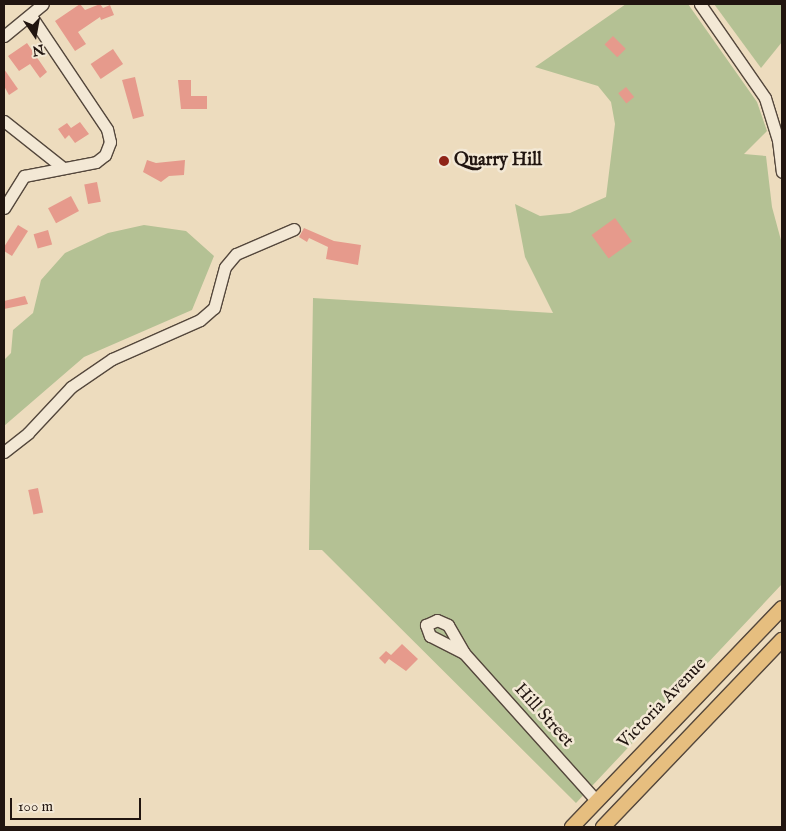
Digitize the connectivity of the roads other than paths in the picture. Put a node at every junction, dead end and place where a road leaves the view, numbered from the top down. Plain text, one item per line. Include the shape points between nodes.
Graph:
1 (43, 4) edge
2 (700, 4) edge
3 (31, 16) junction
4 (4, 36) edge
5 (4, 121) edge
6 (62, 168) junction
7 (782, 172) edge
8 (4, 208) edge
9 (294, 229) dead end
10 (4, 452) edge
11 (782, 608) edge
12 (782, 640) edge
13 (464, 653) dead end
14 (596, 801) junction
15 (572, 827) edge
16 (603, 827) edge

1 - 3 street
2 - 7 street via 766,98 777,132
3 - 4 street
3 - 6 street via 108,129 110,142 105,155 96,162
5 - 6 street
6 - 8 street via 24,176
9 - 10 street via 236,254 225,267 214,308 200,320 112,359 71,387 28,433
11 - 14 main road, Victoria Avenue
12 - 16 main road
13 - 14 street, Hill Street
14 - 15 main road, Victoria Avenue

